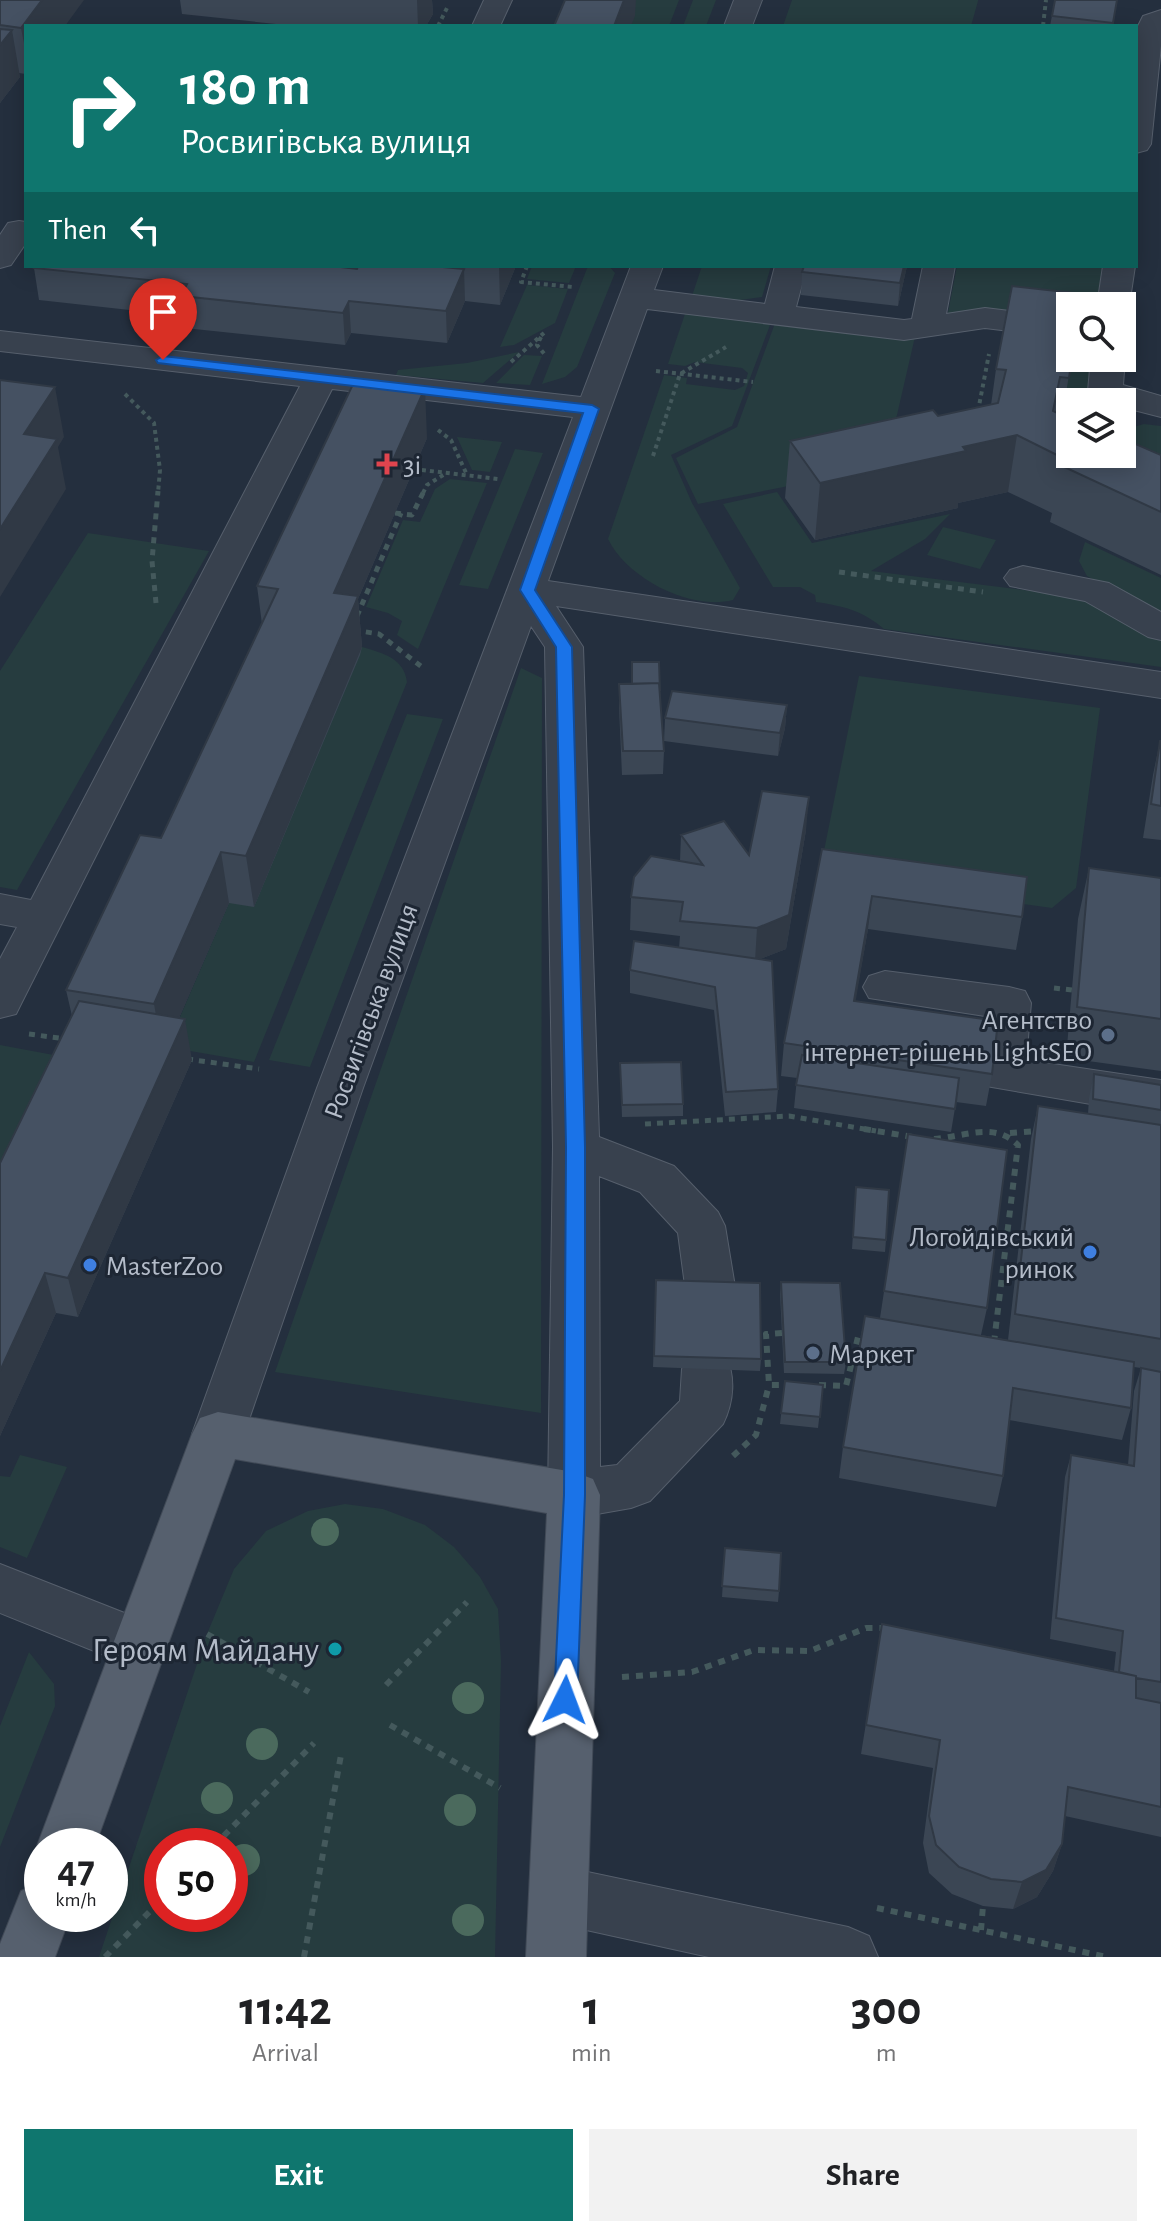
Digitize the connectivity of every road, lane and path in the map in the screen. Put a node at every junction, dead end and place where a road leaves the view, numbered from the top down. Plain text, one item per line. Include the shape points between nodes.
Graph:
1 (451, 0) edge
2 (498, 0) edge
3 (748, 0) edge
4 (1046, 0) edge
5 (1161, 18) edge
6 (439, 24) edge
7 (487, 24) edge
8 (739, 24) edge
9 (1043, 24) edge
10 (1154, 54) edge
11 (1138, 134) edge
12 (24, 227) edge
13 (0, 258) edge
14 (526, 268) edge
15 (790, 268) edge
16 (939, 268) edge
17 (1119, 268) edge
18 (510, 281) dead end
19 (521, 282) junction
20 (641, 282) edge
21 (573, 287) dead end
22 (1115, 292) edge
23 (778, 315) junction
24 (1056, 326) edge
25 (927, 327) junction
26 (544, 333) dead end
27 (0, 341) edge
28 (990, 350) dead end
29 (546, 356) dead end
30 (656, 371) dead end
31 (680, 374) junction
32 (320, 379) junction
33 (753, 382) dead end
34 (1106, 384) edge
35 (112, 388) dead end
36 (1161, 407) edge
37 (592, 409) junction
38 (978, 411) edge
39 (653, 456) dead end
40 (414, 469) edge
41 (450, 473) junction
42 (498, 479) dead end
43 (1023, 578) dead end
44 (527, 590) junction
45 (1161, 628) edge
46 (422, 667) dead end
47 (166, 679) junction
48 (1161, 685) edge
49 (0, 909) edge
50 (43, 917) junction
51 (885, 987) dead end
52 (0, 1002) edge
53 (26, 1033) dead end
54 (78, 1041) edge
55 (178, 1057) edge
56 (259, 1069) dead end
57 (1161, 1098) edge
58 (575, 1128) junction
59 (1050, 1130) edge
60 (1009, 1133) junction
61 (711, 1293) edge
62 (782, 1333) edge
63 (874, 1336) edge
64 (993, 1355) edge
65 (707, 1369) edge
66 (769, 1385) junction
67 (800, 1385) edge
68 (815, 1385) edge
69 (218, 1434) junction
70 (720, 1462) dead end
71 (574, 1495) junction
72 (0, 1588) edge
73 (467, 1602) dead end
74 (892, 1629) edge
75 (207, 1634) dead end
76 (141, 1645) junction
77 (614, 1677) dead end
78 (386, 1685) dead end
79 (309, 1692) dead end
80 (390, 1725) dead end
81 (314, 1743) dead end
82 (341, 1755) dead end
83 (500, 1788) dead end
84 (73, 1828) edge
85 (231, 1828) edge
86 (559, 1895) junction
87 (983, 1906) edge
88 (144, 1917) edge
89 (981, 1930) dead end
90 (34, 1932) edge
91 (25, 1957) edge
92 (105, 1957) edge
93 (304, 1957) edge
94 (556, 1957) edge
95 (848, 1957) edge

1 - 6 path
2 - 7 street
3 - 8 street
4 - 9 path
5 - 10 street via 1153,22
10 - 11 street
12 - 13 street
14 - 19 path
15 - 23 street
16 - 25 street
17 - 22 street
18 - 19 path
19 - 21 path
20 - 23 street
20 - 37 street, Росвигівська вулиця
23 - 25 street via 904,330
23 - 31 path
24 - 25 street via 985,318
26 - 29 path via 537,345
27 - 32 street
28 - 38 path
30 - 31 path
31 - 33 path
31 - 39 path
32 - 37 street
32 - 47 street
34 - 36 street
35 - 47 path via 154,423 160,470 152,561
37 - 44 street, Росвигівська вулиця
40 - 41 path
41 - 42 path
41 - 46 path via 427,485 412,515 398,513 351,630 379,634
43 - 45 street via 1096,591
44 - 48 street
44 - 58 street via 564,647
44 - 69 street, Росвигівська вулиця via 340,1088
47 - 50 street
49 - 50 street
50 - 52 street
51 - 57 street via 1009,1003 1002,1074
53 - 54 path
55 - 56 path
58 - 60 path via 593,1111 637,1124 789,1116 923,1139 953,1140 992,1129
58 - 61 street via 657,1179 701,1226
58 - 71 street
59 - 60 path
60 - 64 path via 1018,1145
62 - 66 path via 766,1334
63 - 68 path via 859,1333 846,1386
65 - 71 street via 705,1409 631,1485
66 - 67 path
66 - 70 path via 762,1422 749,1448
69 - 71 main road
69 - 76 main road, Росвигівська вулиця
71 - 86 main road
72 - 76 street
73 - 78 path
74 - 77 path via 877,1626 810,1651 752,1650 679,1675
75 - 79 path
76 - 84 main road, Росвигівська вулиця
80 - 83 path
81 - 85 path
82 - 93 path
86 - 94 main road
86 - 95 street
87 - 89 path
88 - 92 path
90 - 91 main road

